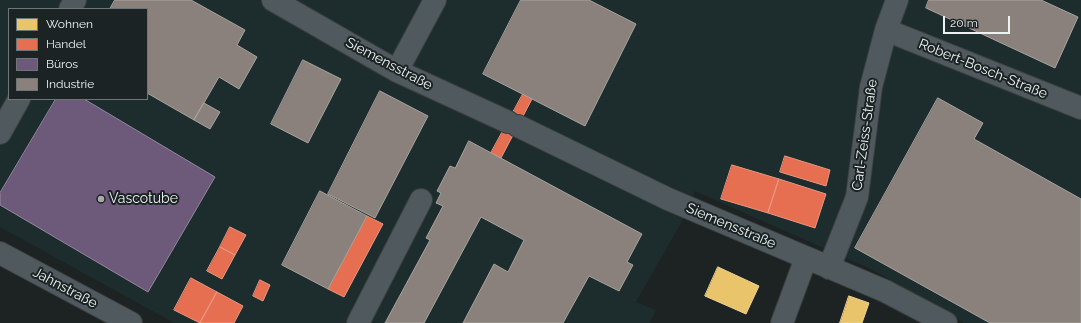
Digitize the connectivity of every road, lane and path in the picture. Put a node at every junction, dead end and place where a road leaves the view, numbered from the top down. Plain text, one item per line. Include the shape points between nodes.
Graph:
1 (273, 0) edge
2 (435, 0) edge
3 (897, 0) edge
4 (886, 30) junction
5 (397, 71) junction
6 (18, 100) edge
7 (1081, 108) edge
8 (0, 133) edge
9 (421, 200) dead end
10 (0, 253) edge
11 (806, 258) junction
12 (829, 268) junction
13 (131, 323) edge
14 (358, 323) edge
15 (782, 323) edge
16 (946, 323) edge

1 - 5 street, Siemensstraße
2 - 5 street via 412,26
3 - 4 street, Carl-Zeiss-Straße
4 - 7 street, Robert-Bosch-Straße
4 - 12 street, Carl-Zeiss-Straße via 871,87 857,197
5 - 11 street, Siemensstraße via 668,199
6 - 8 street
9 - 14 street
10 - 13 street, Jahnstraße
11 - 12 street, Siemensstraße
11 - 15 street
12 - 16 street, Siemensstraße via 885,291

